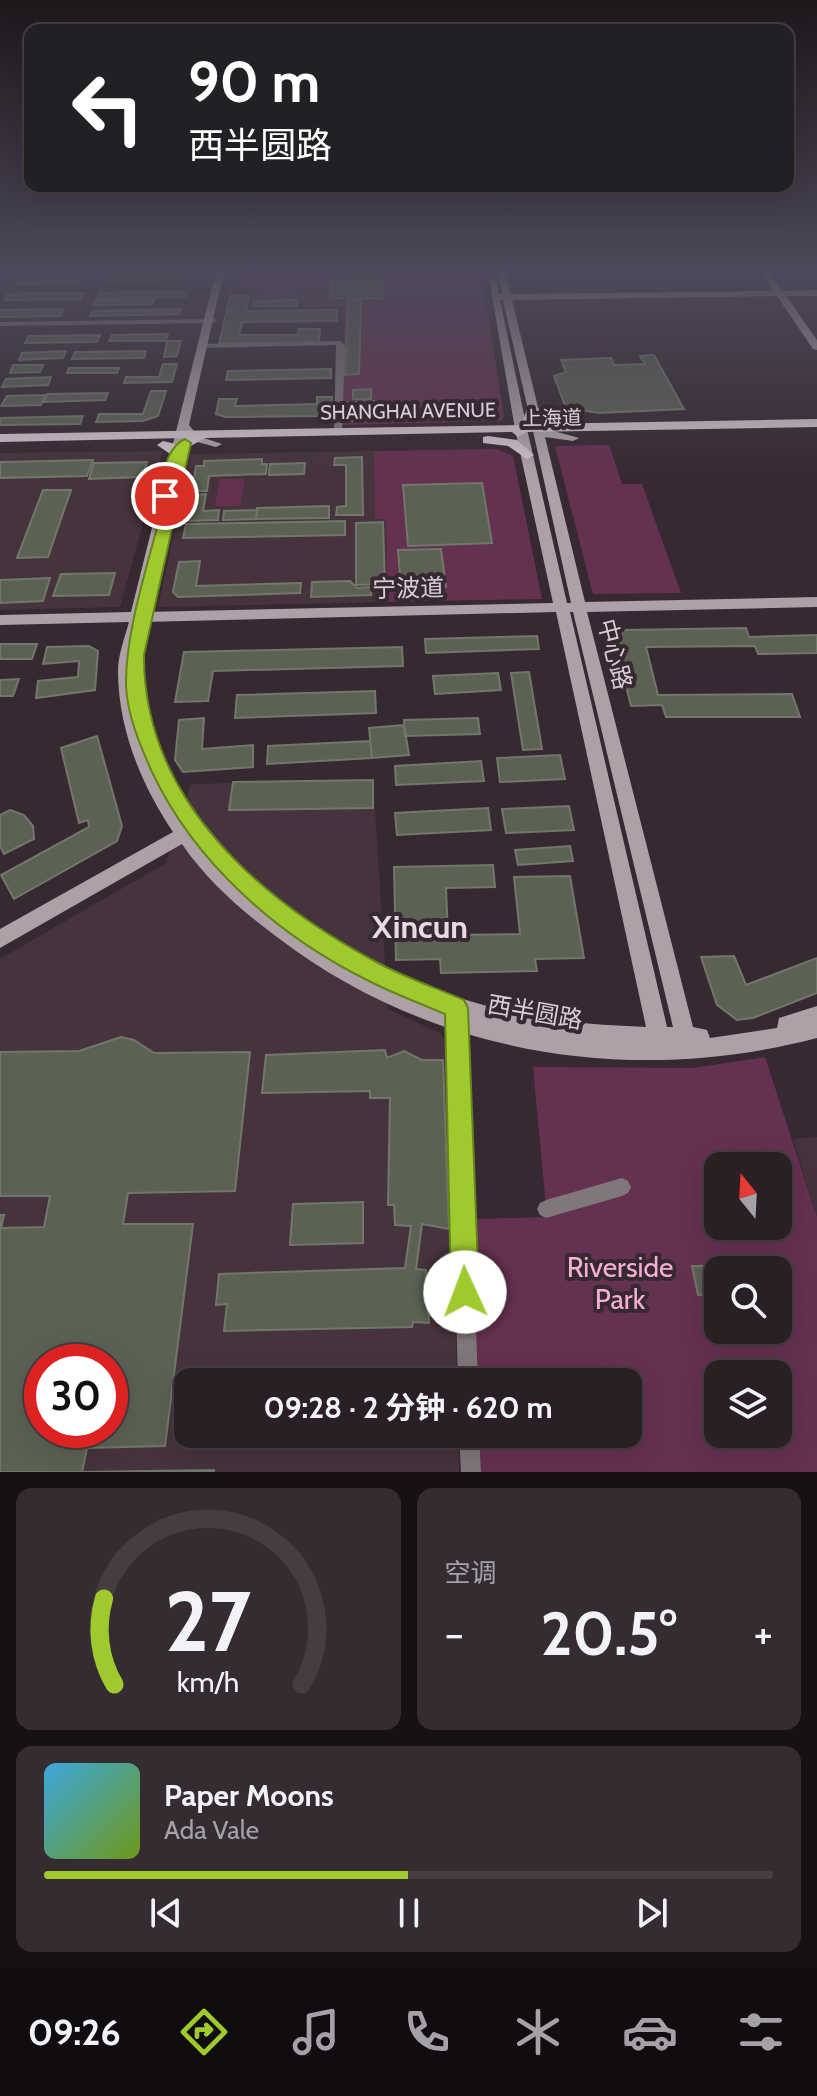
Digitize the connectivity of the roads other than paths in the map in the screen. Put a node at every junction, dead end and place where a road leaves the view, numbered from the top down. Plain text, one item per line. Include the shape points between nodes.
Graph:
1 (206, 340) edge
2 (507, 340) edge
3 (513, 340) edge
4 (204, 346) junction
5 (517, 409) junction
6 (533, 409) junction
7 (817, 423) edge
8 (530, 431) junction
9 (338, 433) junction
10 (571, 433) junction
11 (488, 434) junction
12 (817, 434) edge
13 (185, 437) junction
14 (0, 438) edge
15 (215, 440) junction
16 (0, 448) edge
17 (527, 455) junction
18 (817, 604) edge
19 (571, 609) junction
20 (140, 619) junction
21 (0, 623) edge
22 (189, 832) junction
23 (0, 939) edge
24 (456, 1016) junction
25 (817, 1016) edge
26 (817, 1028) edge
27 (687, 1042) junction
28 (660, 1043) junction
29 (622, 1187) dead end
30 (546, 1209) dead end
31 (468, 1368) edge
32 (470, 1448) edge
33 (471, 1472) edge

1 - 4 street, 西半圆路
2 - 5 street
3 - 6 street
4 - 9 street via 338,343
4 - 13 street, 西半圆路
5 - 8 street
5 - 11 street via 511,424
6 - 8 main road
6 - 10 main road via 546,423
7 - 10 main road
8 - 10 main road, 上海道
8 - 11 main road, 上海道
8 - 17 street, 中心路
8 - 19 street, 中心路
9 - 11 main road, SHANGHAI AVENUE
9 - 15 main road, SHANGHAI AVENUE
10 - 12 main road, 上海道
11 - 15 main road, 上海道
11 - 17 main road
13 - 14 main road
13 - 15 main road, 上海道
13 - 15 main road via 191,427
13 - 16 main road via 173,447
13 - 20 street, 西半圆路
17 - 19 street, 中心路
18 - 19 street, 宁波道
19 - 20 street, 宁波道
19 - 27 street, 中心路
19 - 28 street, 中心路
20 - 21 street, 宁波道
20 - 22 street, 西半圆路 via 134,663 140,717
22 - 23 street
22 - 24 street, 西半圆路 via 212,871 297,941 416,1009
24 - 28 street, 西半圆路 via 501,1035 595,1048
24 - 31 street
25 - 27 street
26 - 27 street via 741,1046
27 - 28 street, 西半圆路
29 - 30 street
32 - 33 street

